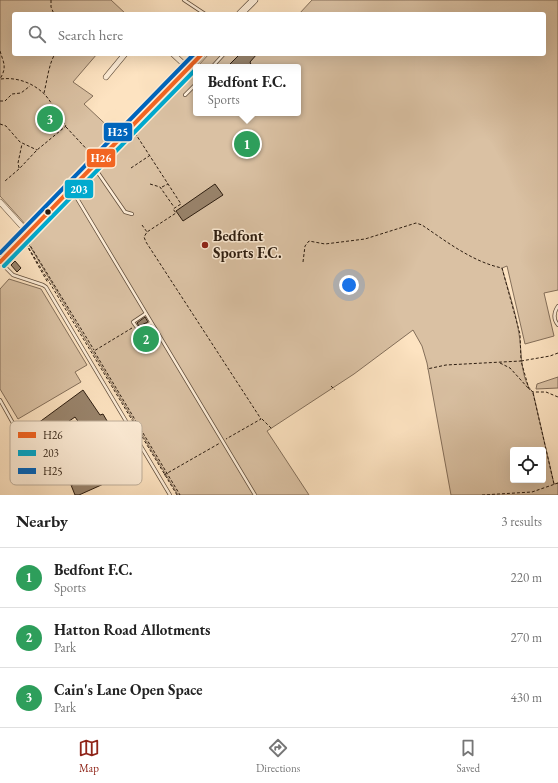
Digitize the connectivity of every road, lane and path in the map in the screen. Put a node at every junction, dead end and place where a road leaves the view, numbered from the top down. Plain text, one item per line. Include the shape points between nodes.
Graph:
1 (51, 0) edge
2 (184, 0) edge
3 (254, 0) edge
4 (53, 12) edge
5 (202, 12) edge
6 (242, 12) edge
7 (0, 51) edge
8 (54, 56) edge
9 (123, 56) edge
10 (175, 56) edge
11 (200, 56) edge
12 (222, 56) edge
13 (215, 64) edge
14 (188, 68) junction
15 (106, 76) dead end
16 (0, 79) edge
17 (31, 85) junction
18 (193, 87) edge
19 (44, 93) junction
20 (185, 95) dead end
21 (0, 101) edge
22 (48, 107) dead end
23 (0, 124) edge
24 (66, 126) junction
25 (131, 128) junction
26 (22, 143) junction
27 (37, 150) junction
28 (149, 156) junction
29 (96, 164) junction
30 (131, 168) dead end
31 (19, 169) junction
32 (5, 181) dead end
33 (150, 184) dead end
34 (168, 184) junction
35 (161, 188) junction
36 (71, 190) junction
37 (0, 202) edge
38 (175, 208) junction
39 (132, 214) dead end
40 (142, 225) dead end
41 (147, 232) junction
42 (25, 237) junction
43 (0, 262) edge
44 (303, 262) dead end
45 (558, 306) edge
46 (145, 314) junction
47 (150, 323) junction
48 (558, 325) edge
49 (136, 326) junction
50 (94, 351) junction
51 (558, 353) edge
52 (521, 361) junction
53 (499, 363) junction
54 (427, 369) dead end
55 (331, 386) dead end
56 (529, 389) junction
57 (335, 390) dead end
58 (533, 392) junction
59 (558, 397) edge
60 (0, 400) edge
61 (261, 419) junction
62 (12, 421) edge
63 (126, 421) edge
64 (132, 421) edge
65 (136, 421) edge
66 (272, 429) dead end
67 (142, 431) edge
68 (142, 438) edge
69 (223, 441) junction
70 (142, 448) edge
71 (167, 473) junction
72 (164, 475) junction
73 (558, 483) edge
74 (554, 484) junction
75 (170, 495) edge
76 (177, 495) edge
77 (180, 495) edge
78 (255, 495) edge
79 (482, 495) edge

1 - 4 path
2 - 5 lane
3 - 6 street
7 - 16 path via 5,65
8 - 19 path
9 - 15 street
10 - 14 street
11 - 14 street
12 - 13 lane
14 - 25 street
16 - 17 path via 12,78
17 - 19 path
17 - 21 path via 21,93 12,94 5,101
18 - 20 lane
19 - 24 path
22 - 24 path
23 - 26 path via 6,126
24 - 27 path
24 - 29 path
25 - 28 path
25 - 29 street
26 - 27 path
26 - 31 path
27 - 31 path
28 - 30 path
28 - 34 path
29 - 36 street
29 - 39 lane via 125,212
31 - 32 path
33 - 35 path
34 - 35 path
34 - 38 path via 181,204
35 - 38 path
36 - 42 street
36 - 46 lane
37 - 42 street
38 - 41 path via 176,213
40 - 41 path
41 - 61 path via 144,237 146,242
42 - 43 street
42 - 50 path
42 - 64 path
43 - 63 lane via 13,275 46,288
44 - 52 path via 305,246 309,241 325,244 365,239 416,223 422,225 456,248 489,265 502,268 520,334
45 - 48 lane via 555,314
46 - 47 lane
46 - 49 lane via 133,322
47 - 49 lane via 138,330
47 - 69 lane
49 - 50 path
50 - 65 path
51 - 52 path
52 - 53 path
52 - 56 path
53 - 54 path via 446,365
53 - 56 path via 510,368
55 - 57 path
56 - 58 path
58 - 59 path via 546,392
58 - 74 path
60 - 62 lane
61 - 66 path
61 - 69 path
67 - 71 path
68 - 72 path
69 - 71 path
69 - 78 lane
70 - 75 lane
71 - 72 path
71 - 77 path
72 - 76 path
73 - 74 path
74 - 79 path via 532,492

